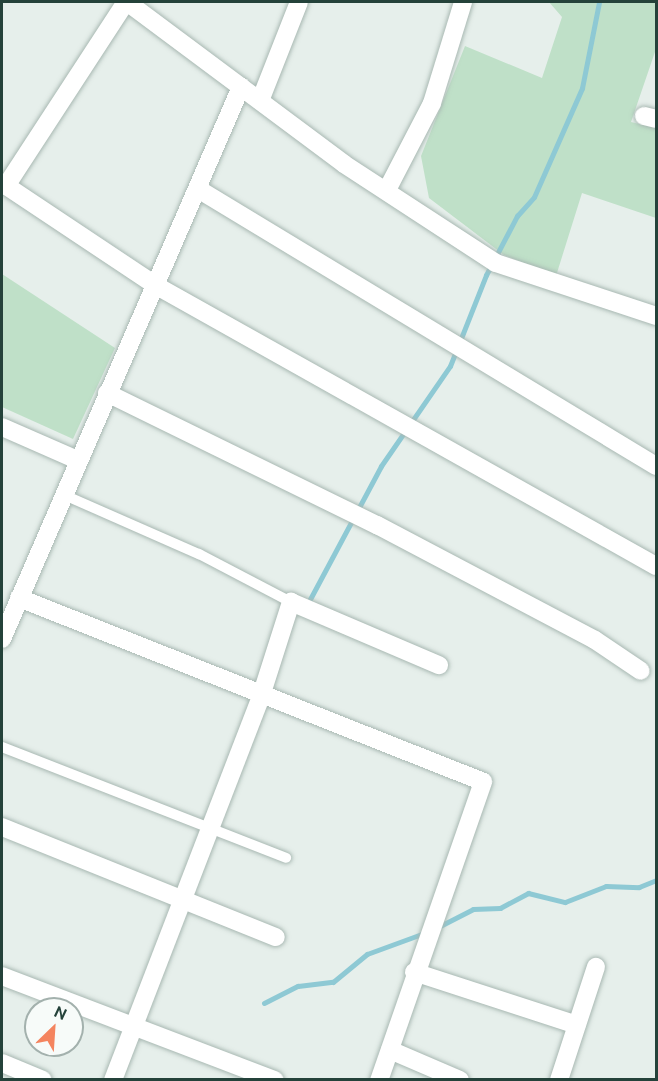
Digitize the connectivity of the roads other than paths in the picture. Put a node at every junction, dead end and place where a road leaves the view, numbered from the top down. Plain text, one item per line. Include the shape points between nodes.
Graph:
1 (126, 2) edge
2 (299, 2) edge
3 (463, 2) edge
4 (241, 87) junction
5 (260, 101) junction
6 (4, 184) edge
7 (388, 188) junction
8 (198, 189) junction
9 (155, 285) junction
10 (657, 316) edge
11 (107, 393) junction
12 (2, 427) edge
13 (77, 460) junction
14 (657, 466) edge
15 (62, 494) junction
16 (657, 566) edge
17 (291, 602) junction
18 (11, 607) edge
19 (2, 639) edge
20 (439, 665) dead end
21 (641, 671) dead end
22 (262, 693) junction
23 (2, 747) edge
24 (206, 826) junction
25 (2, 827) edge
26 (286, 858) dead end
27 (181, 898) junction
28 (276, 937) dead end
29 (596, 967) dead end
30 (414, 972) junction
31 (2, 976) edge
32 (577, 1025) junction
33 (132, 1027) junction
34 (390, 1050) junction
35 (2, 1063) edge
36 (44, 1080) edge
37 (113, 1080) edge
38 (275, 1080) edge
39 (378, 1080) edge
40 (460, 1080) edge
41 (558, 1080) edge

1 - 4 street
1 - 6 street
2 - 5 street
3 - 7 street via 432,103
4 - 5 street
4 - 8 street
5 - 7 street via 344,164
6 - 9 street
7 - 10 street via 496,263
8 - 9 street
8 - 14 street
9 - 11 street
9 - 16 street
11 - 13 street
11 - 21 street via 376,525 595,640
12 - 13 street
13 - 15 street
15 - 17 lane via 199,554
15 - 18 street
17 - 20 street
17 - 22 street
18 - 19 street
18 - 22 street
22 - 24 street
22 - 30 street via 483,782
23 - 24 lane
24 - 26 lane
24 - 27 street
25 - 27 street
27 - 28 street
27 - 33 street
29 - 32 street
30 - 32 street
30 - 34 street
31 - 33 street
32 - 41 street
33 - 37 street
33 - 38 street
34 - 39 street
34 - 40 street
35 - 36 street

